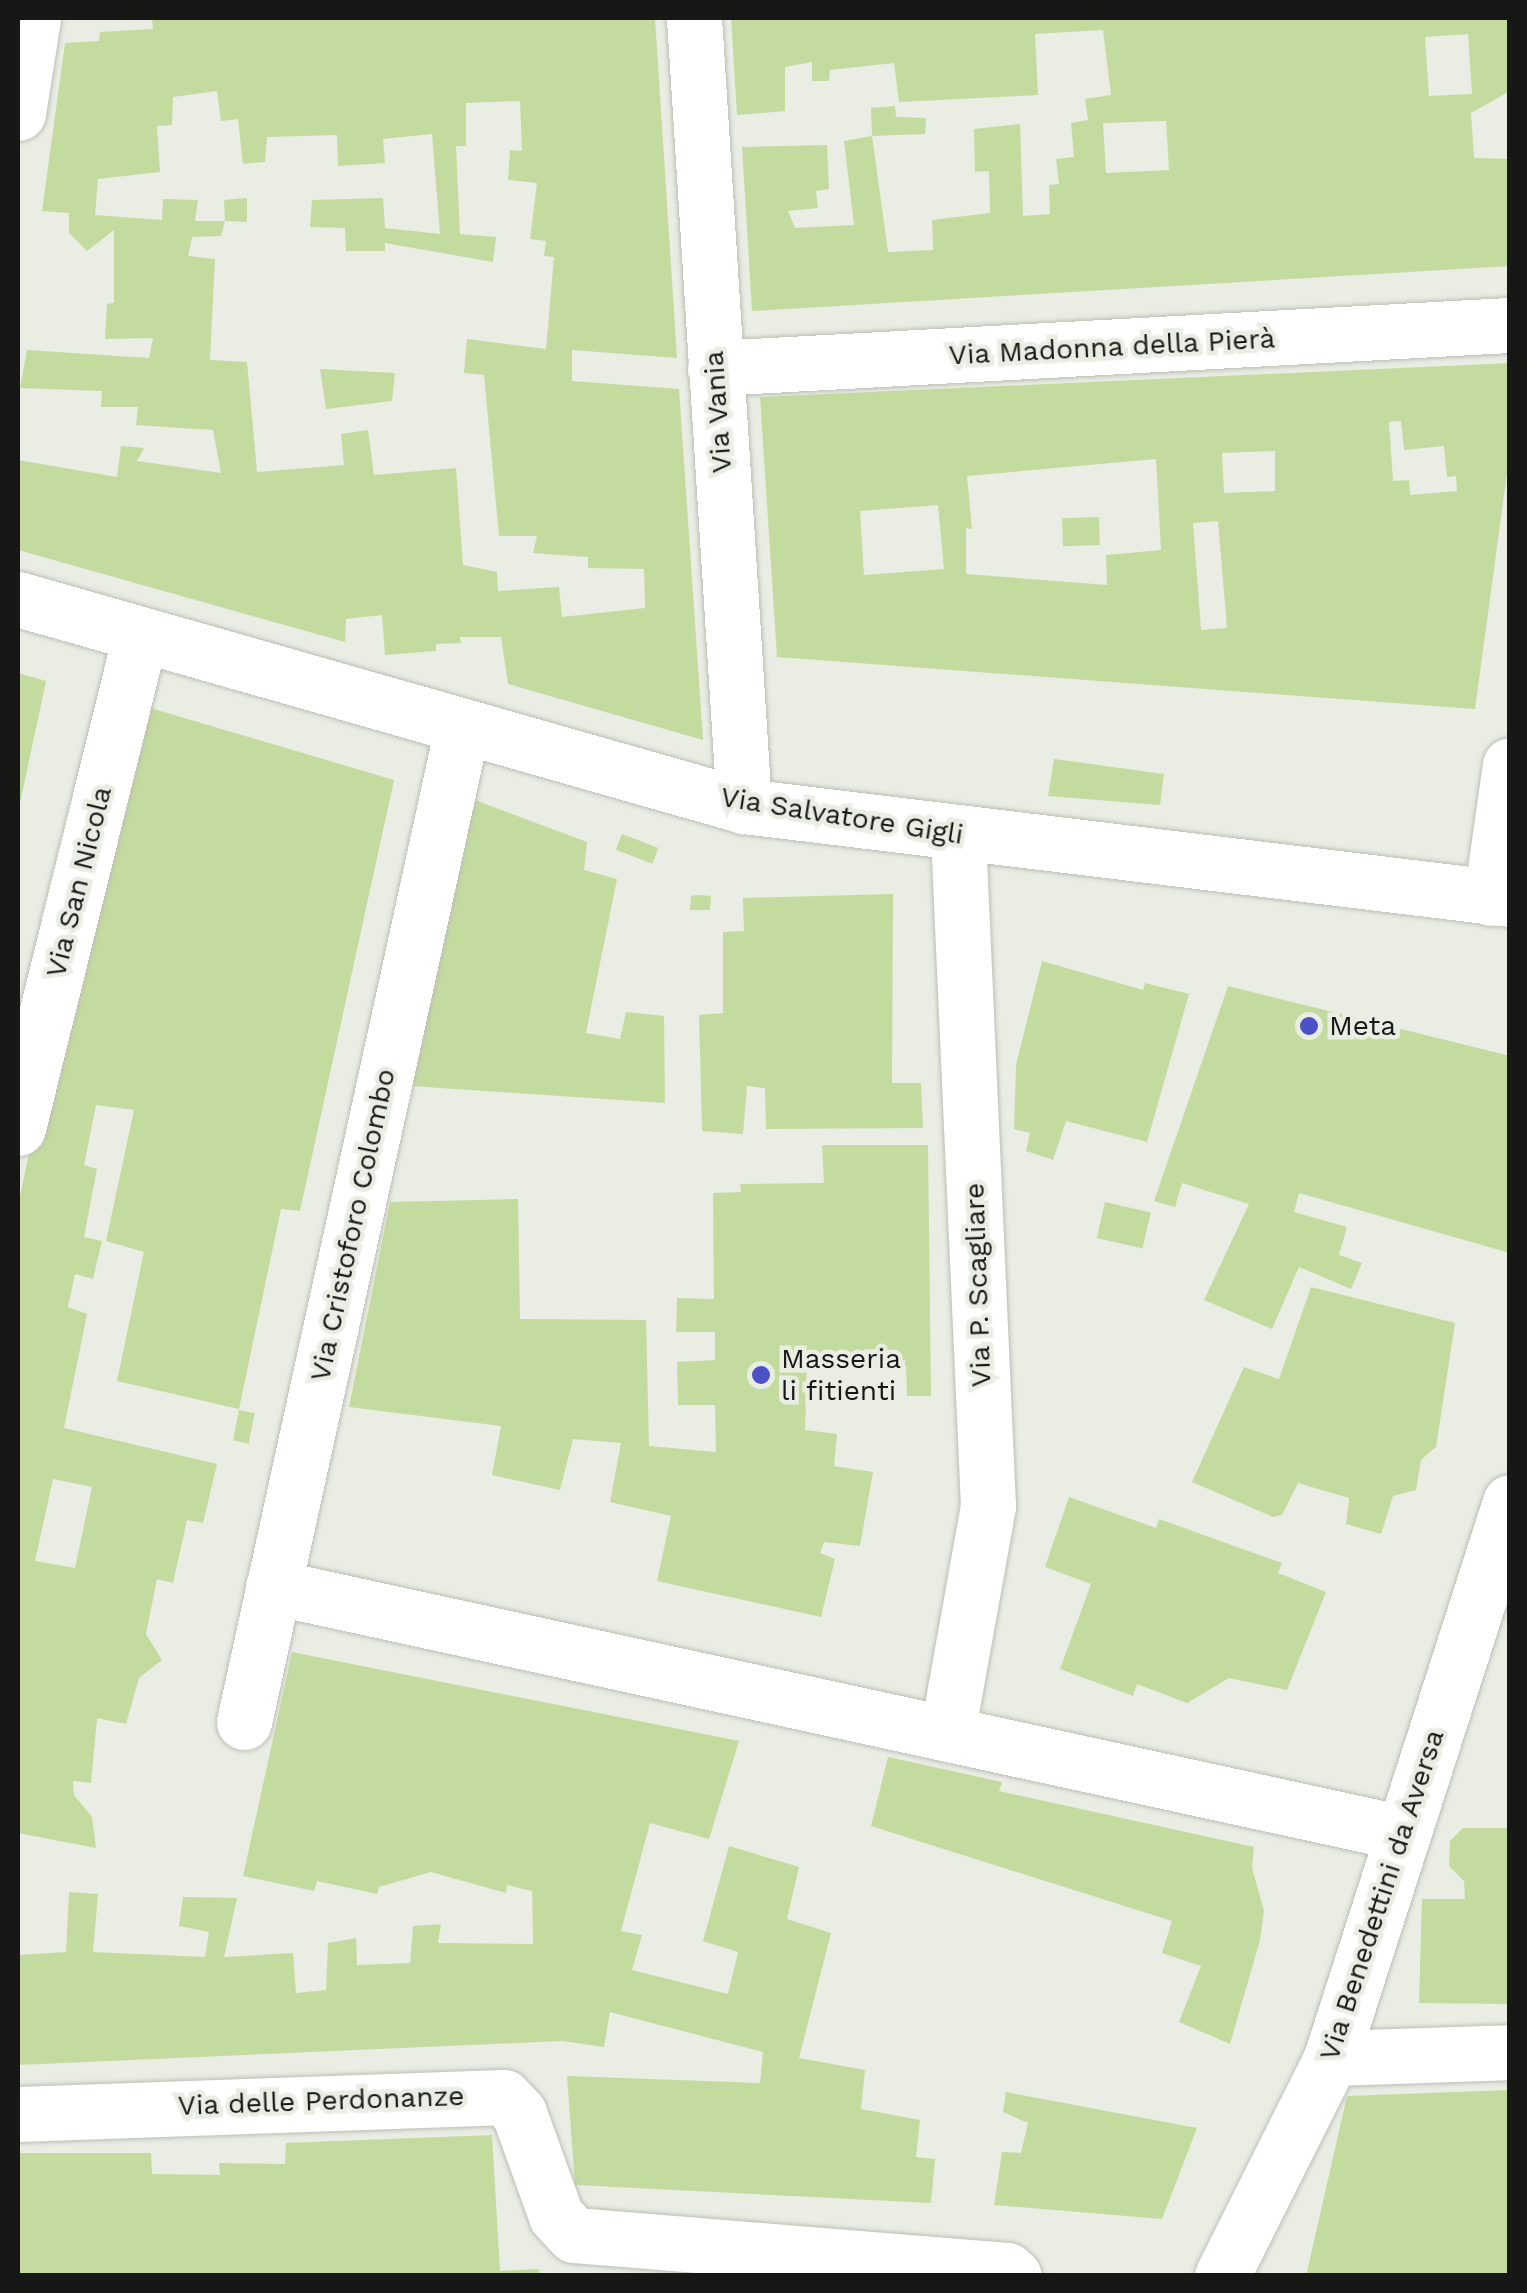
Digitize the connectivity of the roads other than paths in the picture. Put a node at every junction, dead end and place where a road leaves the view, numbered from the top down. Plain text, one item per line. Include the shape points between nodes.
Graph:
1 (33, 18) edge
2 (694, 18) edge
3 (18, 113) edge
4 (1510, 325) edge
5 (716, 368) junction
6 (18, 599) edge
7 (140, 636) junction
8 (462, 728) junction
9 (1510, 765) edge
10 (744, 806) junction
11 (958, 834) junction
12 (1500, 899) edge
13 (18, 1128) edge
14 (1510, 1502) edge
15 (273, 1587) junction
16 (1491, 1618) edge
17 (244, 1722) dead end
18 (947, 1734) junction
19 (1403, 1833) junction
20 (1510, 2052) edge
21 (1330, 2058) junction
22 (18, 2114) edge
23 (1014, 2276) edge
24 (1222, 2276) edge

1 - 3 street
2 - 5 street, Via Vania
4 - 5 street, Via Madonna della Pierà
5 - 10 street, Via Vania
6 - 7 street, Via Salvatore Gigli
7 - 8 street, Via Salvatore Gigli
7 - 13 street, Via San Nicola
8 - 10 street, Via Salvatore Gigli
8 - 15 street, Via Cristoforo Colombo
9 - 12 street
10 - 11 street, Via Salvatore Gigli
11 - 12 street, Via Salvatore Gigli
11 - 18 street, Via P. Scagliare via 988,1506
14 - 16 street, Via Benedettini da Aversa
15 - 17 street, Via Cristoforo Colombo
15 - 18 street
16 - 19 street, Via Benedettini da Aversa
18 - 19 street
19 - 21 street, Via Benedettini da Aversa
20 - 21 street
21 - 24 street, Via Benedettini da Aversa
22 - 23 street, Via delle Perdonanze via 504,2097 519,2113 556,2216 574,2234 1007,2270

